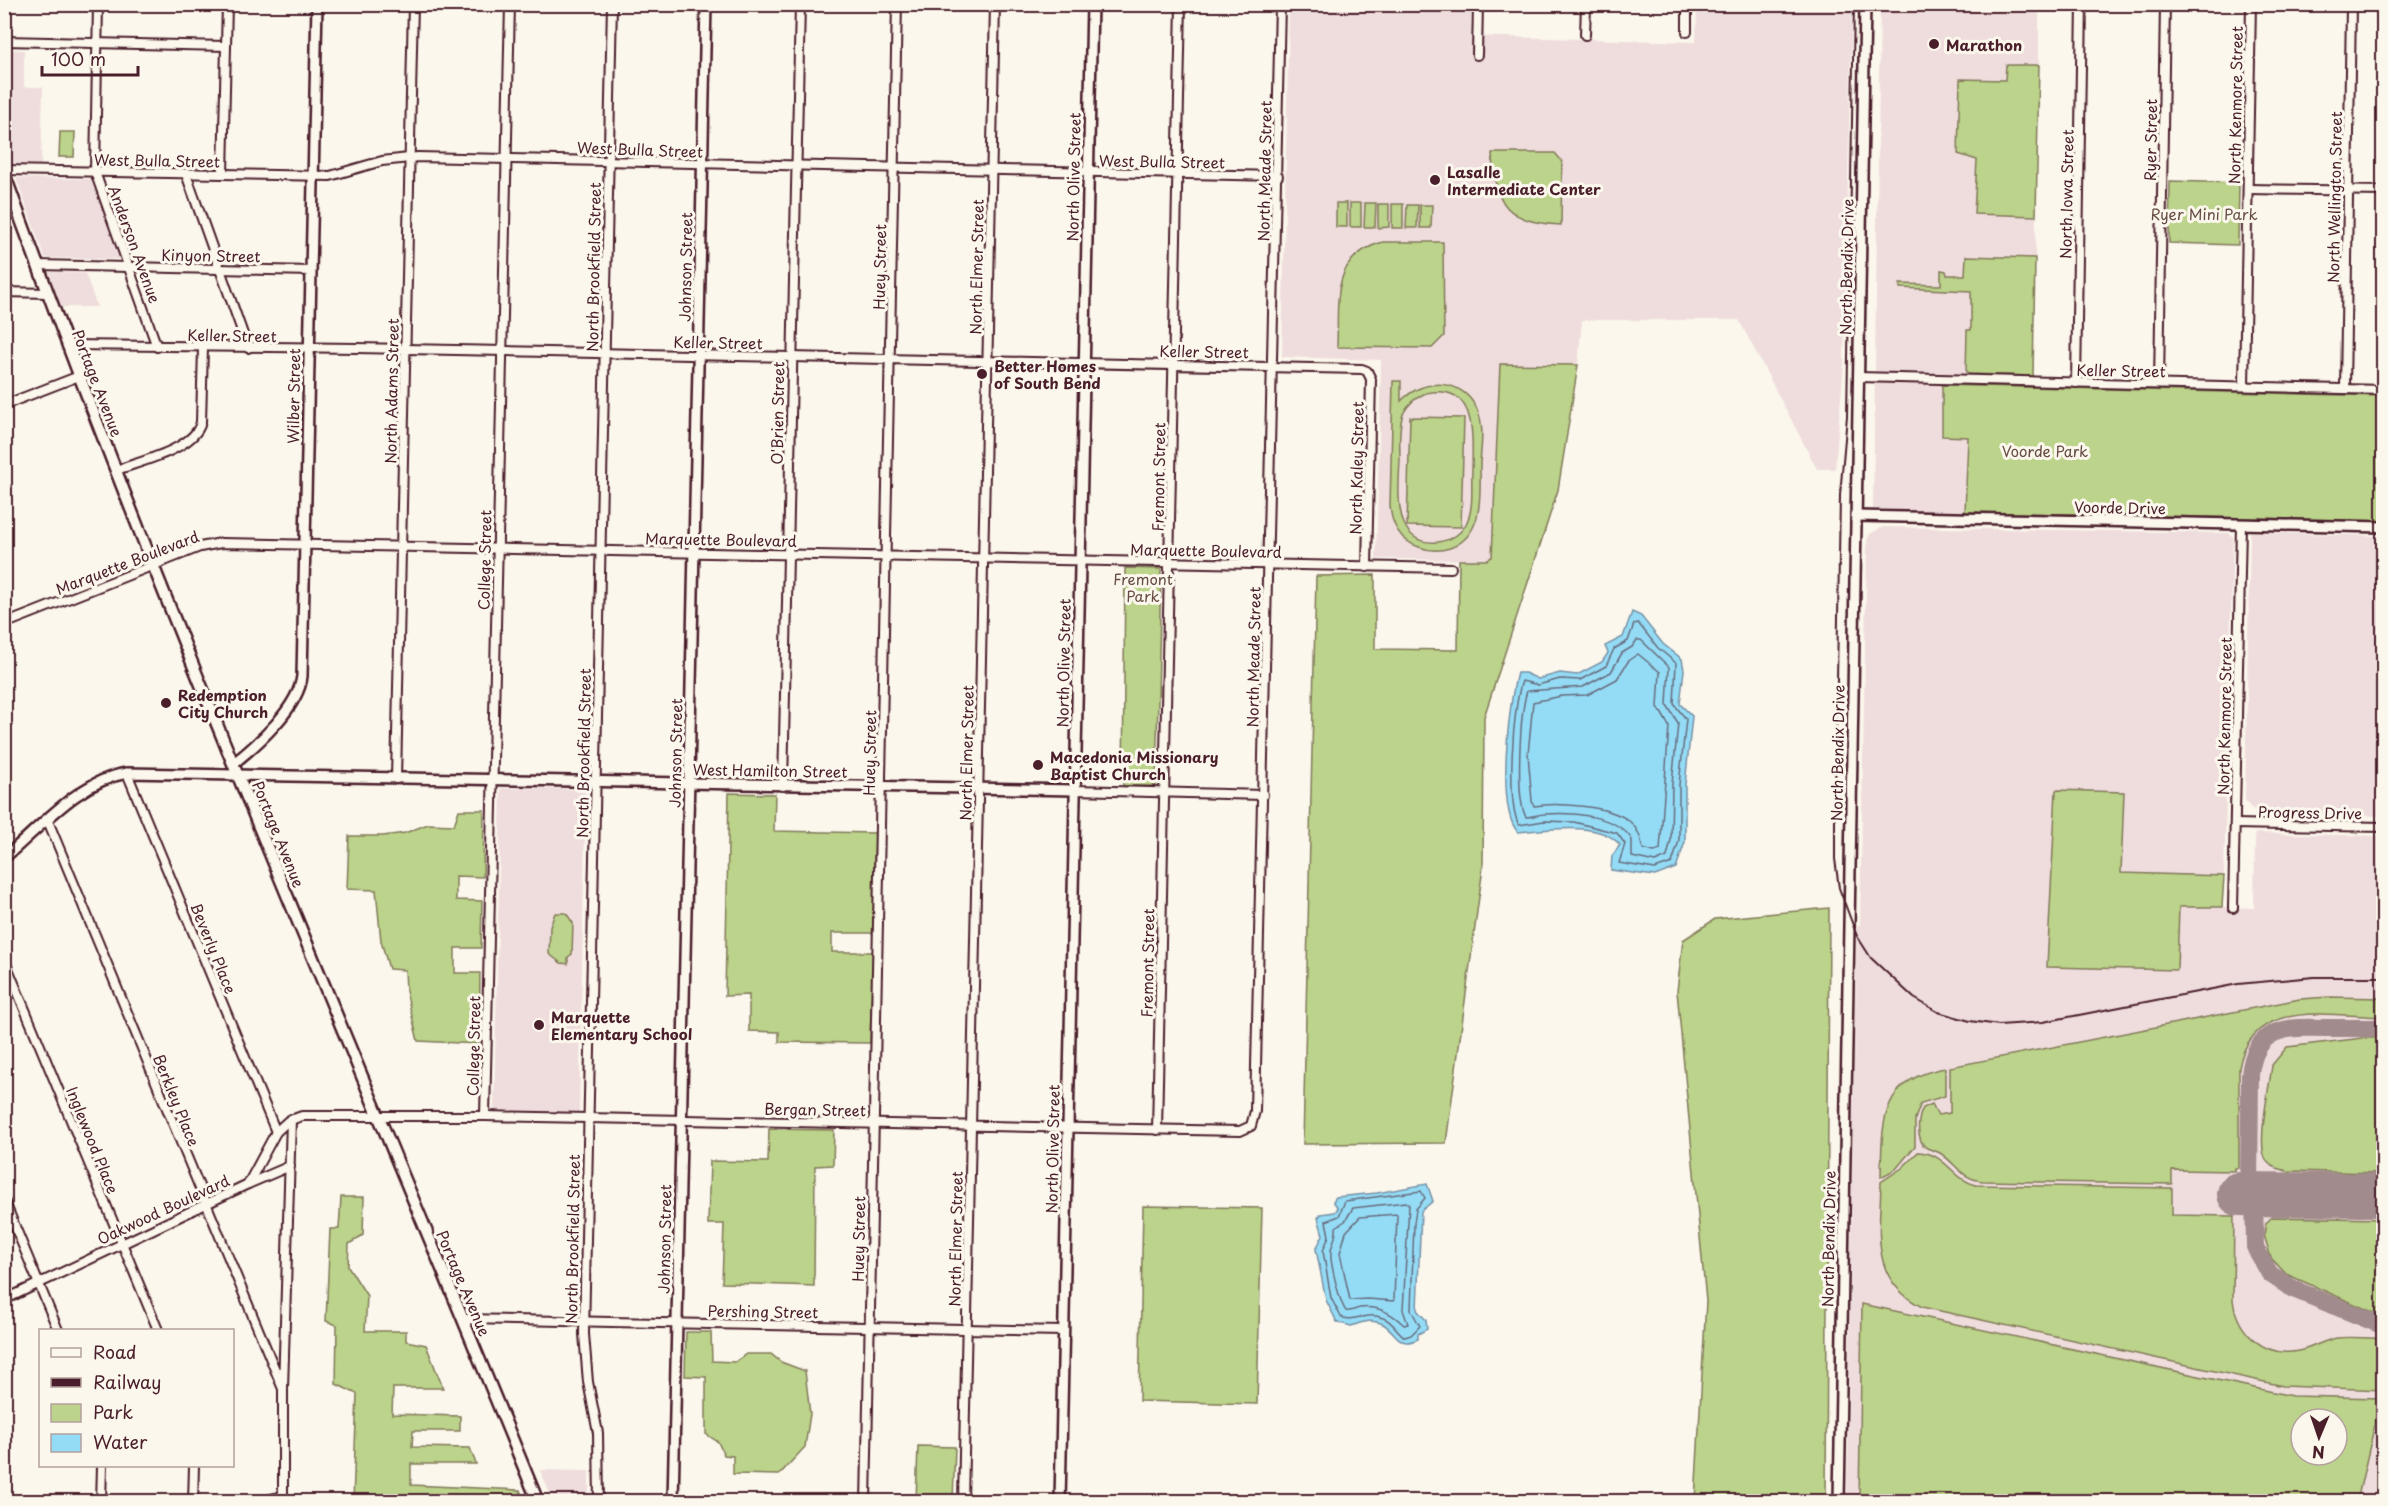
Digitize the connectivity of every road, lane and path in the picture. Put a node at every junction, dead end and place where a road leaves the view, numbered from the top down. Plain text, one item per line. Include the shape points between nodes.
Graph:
1 (98, 4) edge
2 (227, 4) edge
3 (317, 4) edge
4 (413, 4) edge
5 (510, 4) edge
6 (612, 4) edge
7 (706, 4) edge
8 (800, 4) edge
9 (897, 4) edge
10 (995, 4) edge
11 (1092, 4) edge
12 (1181, 4) edge
13 (1280, 4) edge
14 (1478, 4) edge
15 (1586, 4) edge
16 (1688, 4) edge
17 (1865, 4) edge
18 (2082, 4) edge
19 (2165, 4) edge
20 (2251, 4) edge
21 (2297, 4) edge
22 (2351, 6) junction
23 (2384, 6) edge
24 (1687, 32) dead end
25 (1585, 35) dead end
26 (4, 41) edge
27 (97, 43) junction
28 (226, 46) junction
29 (1477, 55) dead end
30 (410, 157) junction
31 (506, 159) junction
32 (608, 162) junction
33 (702, 165) junction
34 (797, 167) junction
35 (894, 169) junction
36 (4, 171) edge
37 (992, 171) junction
38 (95, 172) junction
39 (1088, 173) junction
40 (186, 174) junction
41 (223, 174) junction
42 (1177, 174) junction
43 (313, 176) junction
44 (1278, 176) junction
45 (2247, 189) junction
46 (2348, 191) junction
47 (2384, 191) edge
48 (9, 196) edge
49 (38, 265) junction
50 (129, 266) junction
51 (220, 268) junction
52 (311, 271) junction
53 (4, 292) edge
54 (48, 293) junction
55 (67, 345) junction
56 (157, 347) junction
57 (203, 348) junction
58 (248, 348) junction
59 (309, 349) junction
60 (405, 349) junction
61 (502, 352) junction
62 (604, 354) junction
63 (698, 356) junction
64 (792, 357) junction
65 (890, 359) junction
66 (988, 361) junction
67 (1084, 363) junction
68 (1174, 364) junction
69 (1273, 366) junction
70 (1367, 371) joint
71 (79, 376) junction
72 (1858, 377) junction
73 (2076, 383) junction
74 (2159, 384) junction
75 (2244, 387) junction
76 (2345, 389) junction
77 (2384, 390) edge
78 (4, 405) edge
79 (117, 470) junction
80 (1856, 516) junction
81 (2241, 525) junction
82 (2384, 527) edge
83 (305, 544) junction
84 (401, 547) junction
85 (498, 548) junction
86 (600, 551) junction
87 (694, 552) junction
88 (788, 554) junction
89 (886, 556) junction
90 (984, 558) junction
91 (1080, 560) junction
92 (1169, 562) junction
93 (1268, 564) junction
94 (155, 566) junction
95 (1367, 567) junction
96 (1451, 567) dead end
97 (4, 624) edge
98 (234, 763) junction
99 (127, 773) junction
100 (239, 776) junction
101 (396, 778) junction
102 (493, 780) junction
103 (596, 782) junction
104 (690, 783) junction
105 (783, 786) junction
106 (881, 788) junction
107 (979, 790) junction
108 (1075, 790) junction
109 (1164, 793) junction
110 (1263, 795) junction
111 (48, 821) junction
112 (2235, 824) junction
113 (2384, 826) edge
114 (4, 858) edge
115 (2233, 908) dead end
116 (4, 959) edge
117 (379, 1116) junction
118 (485, 1116) junction
119 (588, 1118) junction
120 (291, 1119) junction
121 (682, 1120) junction
122 (874, 1123) junction
123 (971, 1125) junction
124 (1068, 1128) junction
125 (1250, 1128) joint
126 (1157, 1130) junction
127 (276, 1132) junction
128 (290, 1166) junction
129 (248, 1184) junction
130 (4, 1200) edge
131 (206, 1204) junction
132 (122, 1244) junction
133 (39, 1284) junction
134 (4, 1300) edge
135 (463, 1319) junction
136 (584, 1322) junction
137 (677, 1323) junction
138 (869, 1327) junction
139 (58, 1329) edge
140 (158, 1329) edge
141 (967, 1329) junction
142 (1063, 1331) junction
143 (283, 1389) junction
144 (102, 1467) edge
145 (194, 1467) edge
146 (100, 1502) edge
147 (193, 1502) edge
148 (258, 1502) edge
149 (538, 1502) edge
150 (599, 1502) edge
151 (673, 1502) edge
152 (866, 1502) edge
153 (963, 1502) edge
154 (1060, 1502) edge
155 (1839, 1502) edge

1 - 27 street, Anderson Avenue
2 - 28 street
3 - 43 street, Wilber Street
4 - 30 street, North Adams Street
5 - 31 street, College Street
6 - 32 street, North Brookfield Street
7 - 33 street, Johnson Street
8 - 34 street, O'Brien Street
9 - 35 street, Huey Street
10 - 37 street, North Elmer Street
11 - 39 street, North Olive Street
12 - 42 street, Fremont Street
13 - 44 street, North Meade Street
14 - 29 street
15 - 25 street
16 - 24 street
17 - 72 street, North Bendix Drive
18 - 73 street, North Iowa Street
19 - 74 street, Ryer Street
20 - 45 street, North Kenmore Street
21 - 22 street
22 - 23 street
22 - 46 street, North Wellington Street
26 - 27 street
27 - 28 street
27 - 38 street, Anderson Avenue
28 - 41 street
30 - 31 street, West Bulla Street
30 - 43 street, West Bulla Street via 336,175
30 - 60 street, North Adams Street
31 - 32 street, West Bulla Street
31 - 61 street, College Street
32 - 33 street, West Bulla Street
32 - 62 street, North Brookfield Street
33 - 34 street, West Bulla Street
33 - 63 street, Johnson Street
34 - 35 street, West Bulla Street
34 - 64 street, O'Brien Street
35 - 37 street, West Bulla Street
35 - 65 street, Huey Street
36 - 38 street, West Bulla Street
36 - 48 main road, Portage Avenue
37 - 39 street, West Bulla Street
37 - 66 street, North Elmer Street
38 - 40 street, West Bulla Street
38 - 50 street, Anderson Avenue
39 - 42 street, West Bulla Street
39 - 67 street, North Olive Street
40 - 41 street, West Bulla Street
40 - 51 street
41 - 43 street, West Bulla Street
42 - 44 street, West Bulla Street
42 - 68 street, Fremont Street
43 - 52 street, Wilber Street
44 - 69 street, North Meade Street
45 - 46 street
45 - 75 street, North Kenmore Street
46 - 47 street
46 - 76 street, North Wellington Street
48 - 49 main road, Portage Avenue
49 - 50 street, Kinyon Street
49 - 54 main road, Portage Avenue
50 - 51 street, Kinyon Street
50 - 56 street, Anderson Avenue
51 - 52 street, Kinyon Street
51 - 58 street
52 - 59 street, Wilber Street
53 - 54 street
54 - 55 main road, Portage Avenue
55 - 56 street, Keller Street
55 - 71 main road, Portage Avenue
56 - 57 street, Keller Street
57 - 58 street, Keller Street
57 - 79 street via 201,422 197,433 183,445
58 - 59 street, Keller Street
59 - 60 street, Keller Street
59 - 83 street, Wilber Street
60 - 61 street, Keller Street
60 - 84 street, North Adams Street
61 - 62 street, Keller Street
61 - 85 street, College Street
62 - 63 street, Keller Street
62 - 86 street, North Brookfield Street
63 - 64 street, Keller Street
63 - 87 street, Johnson Street
64 - 65 street, Keller Street
64 - 88 street, O'Brien Street
65 - 66 street, Keller Street
65 - 89 street, Huey Street
66 - 67 street, Keller Street
66 - 90 street, North Elmer Street
67 - 68 street, Keller Street
67 - 91 street, North Olive Street
68 - 69 street, Keller Street
68 - 92 street, Fremont Street
69 - 70 street, Keller Street
69 - 93 street, North Meade Street
70 - 95 street, North Kaley Street via 1371,379
71 - 78 street
71 - 79 main road, Portage Avenue
72 - 73 street, Keller Street
72 - 80 street, North Bendix Drive
73 - 74 street, Keller Street
74 - 75 street, Keller Street
75 - 76 street, Keller Street
76 - 77 street, Keller Street
79 - 94 main road, Portage Avenue
80 - 81 street, Voorde Drive
80 - 155 street, North Bendix Drive
81 - 82 street, Voorde Drive
81 - 112 street, North Kenmore Street
83 - 84 street, Marquette Boulevard
83 - 94 street, Marquette Boulevard via 210,544
83 - 98 street, Wilber Street via 300,690
84 - 85 street, Marquette Boulevard
84 - 101 street, North Adams Street
85 - 86 street, Marquette Boulevard
85 - 102 street, College Street
86 - 87 street, Marquette Boulevard
86 - 103 street, North Brookfield Street
87 - 88 street, Marquette Boulevard
87 - 104 street, Johnson Street
88 - 89 street, Marquette Boulevard
88 - 105 street, O'Brien Street
89 - 90 street, Marquette Boulevard
89 - 106 street, Huey Street
90 - 91 street, Marquette Boulevard
90 - 107 street, North Elmer Street
91 - 92 street, Marquette Boulevard
91 - 108 street, North Olive Street
92 - 93 street, Marquette Boulevard
92 - 109 street, Fremont Street
93 - 95 street, Marquette Boulevard
93 - 110 street, North Meade Street
94 - 97 street, Marquette Boulevard
94 - 98 main road, Portage Avenue
95 - 96 street, Marquette Boulevard
98 - 100 main road, Portage Avenue
99 - 100 street, West Hamilton Street
99 - 111 street, West Hamilton Street via 89,786
99 - 127 street, Beverly Place
100 - 101 street, West Hamilton Street
100 - 117 main road, Portage Avenue
101 - 102 street, West Hamilton Street
102 - 103 street, West Hamilton Street
102 - 118 street, College Street
103 - 104 street, West Hamilton Street
103 - 119 street, North Brookfield Street
104 - 105 street, West Hamilton Street
104 - 121 street, Johnson Street
105 - 106 street, West Hamilton Street
106 - 107 street, West Hamilton Street
106 - 122 street, Huey Street
107 - 108 street, West Hamilton Street
107 - 123 street, North Elmer Street
108 - 109 street, West Hamilton Street
108 - 124 street, North Olive Street
109 - 110 street, West Hamilton Street
109 - 126 street, Fremont Street
110 - 125 street, North Meade Street via 1255,1111
111 - 114 street, West Hamilton Street
111 - 131 street, Berkley Place
112 - 113 street, Progress Drive
112 - 115 street, North Kenmore Street
116 - 132 street, Inglewood Place
117 - 118 street, Bergan Street
117 - 120 street
117 - 135 main road, Portage Avenue
118 - 119 street, Bergan Street
119 - 121 street, Bergan Street
119 - 136 street, North Brookfield Street
120 - 127 street, Oakwood Boulevard
120 - 128 street
121 - 122 street, Bergan Street
121 - 137 street, Johnson Street
122 - 123 street, Bergan Street
122 - 138 street, Huey Street
123 - 124 street, Bergan Street
123 - 141 street, North Elmer Street
124 - 126 street, Bergan Street
124 - 142 street, North Olive Street
125 - 126 street, Bergan Street
127 - 129 street, Oakwood Boulevard
128 - 129 street
128 - 143 street
129 - 131 street, Oakwood Boulevard
130 - 133 street
131 - 132 street, Oakwood Boulevard
131 - 143 street, Berkley Place
132 - 133 street, Oakwood Boulevard
132 - 140 street, Inglewood Place
133 - 134 street, Oakwood Boulevard
133 - 139 street
135 - 136 street, Pershing Street
135 - 149 main road, Portage Avenue
136 - 137 street, Pershing Street
136 - 150 street, North Brookfield Street via 585,1366 598,1433
137 - 138 street, Pershing Street
137 - 151 street, Johnson Street
138 - 141 street, Pershing Street
138 - 152 street, Huey Street
141 - 142 street, Pershing Street
141 - 153 street, North Elmer Street
142 - 154 street, North Olive Street
143 - 148 street via 283,1496
144 - 146 street
145 - 147 street

